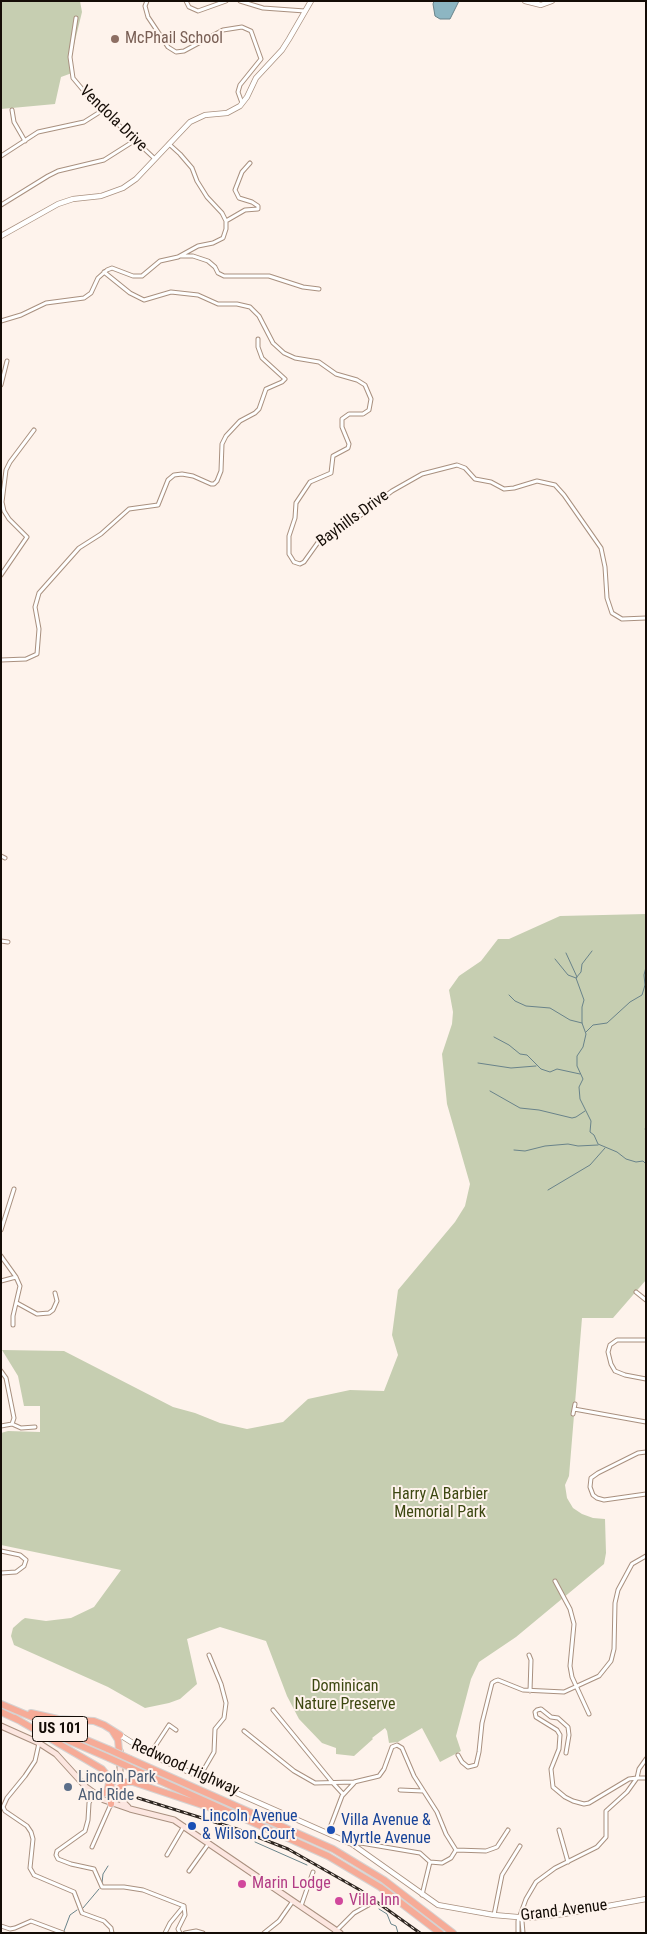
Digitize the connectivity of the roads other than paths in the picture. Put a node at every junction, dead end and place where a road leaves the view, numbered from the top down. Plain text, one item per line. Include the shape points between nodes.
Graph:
1 (148, 1) edge
2 (186, 1) edge
3 (226, 1) edge
4 (240, 1) edge
5 (311, 1) edge
6 (526, 1) edge
7 (552, 1) edge
8 (305, 11) junction
9 (76, 18) dead end
10 (243, 104) junction
11 (12, 110) dead end
12 (103, 110) junction
13 (25, 141) junction
14 (134, 141) junction
15 (168, 144) junction
16 (1, 156) edge
17 (155, 159) junction
18 (250, 163) dead end
19 (1, 205) edge
20 (226, 221) junction
21 (1, 236) edge
22 (181, 256) junction
23 (104, 272) junction
24 (319, 289) dead end
25 (1, 321) edge
26 (258, 339) dead end
27 (7, 361) dead end
28 (1, 385) edge
29 (34, 430) dead end
30 (1, 575) edge
31 (646, 618) edge
32 (1, 660) edge
33 (1, 941) edge
34 (8, 942) dead end
35 (14, 1189) dead end
36 (1, 1230) edge
37 (1, 1256) edge
38 (16, 1277) junction
39 (1, 1281) edge
40 (636, 1292) dead end
41 (55, 1293) dead end
42 (646, 1300) edge
43 (17, 1303) junction
44 (13, 1325) dead end
45 (646, 1340) edge
46 (1, 1371) edge
47 (646, 1379) edge
48 (575, 1404) dead end
49 (574, 1409) junction
50 (573, 1414) dead end
51 (646, 1422) edge
52 (12, 1424) junction
53 (1, 1426) edge
54 (35, 1427) dead end
55 (646, 1452) edge
56 (646, 1494) edge
57 (1, 1551) edge
58 (646, 1556) edge
59 (1, 1573) edge
60 (555, 1580) dead end
61 (209, 1655) dead end
62 (529, 1655) dead end
63 (577, 1687) junction
64 (530, 1691) junction
65 (1, 1704) edge
66 (13, 1709) junction
67 (273, 1710) dead end
68 (1, 1712) edge
69 (589, 1714) dead end
70 (15, 1718) junction
71 (1, 1726) edge
72 (110, 1728) junction
73 (176, 1730) dead end
74 (244, 1731) dead end
75 (120, 1735) joint
76 (40, 1744) junction
77 (135, 1746) junction
78 (119, 1750) junction
79 (566, 1753) dead end
80 (150, 1754) junction
81 (458, 1755) dead end
82 (646, 1759) edge
83 (200, 1776) junction
84 (636, 1778) junction
85 (646, 1778) edge
86 (109, 1780) junction
87 (332, 1782) junction
88 (355, 1782) junction
89 (118, 1789) junction
90 (400, 1790) dead end
91 (423, 1791) junction
92 (343, 1794) junction
93 (95, 1795) junction
94 (111, 1804) junction
95 (130, 1809) junction
96 (252, 1821) junction
97 (184, 1826) junction
98 (508, 1830) dead end
99 (559, 1830) dead end
100 (328, 1833) junction
101 (209, 1844) junction
102 (352, 1844) junction
103 (520, 1846) dead end
104 (92, 1847) dead end
105 (456, 1850) junction
106 (166, 1855) dead end
107 (430, 1862) junction
108 (568, 1862) junction
109 (190, 1871) dead end
110 (313, 1872) dead end
111 (422, 1895) junction
112 (646, 1899) edge
113 (292, 1901) junction
114 (372, 1903) dead end
115 (184, 1906) junction
116 (300, 1906) junction
117 (494, 1915) junction
118 (520, 1918) junction
119 (1, 1926) edge
120 (337, 1932) edge
121 (63, 1933) edge
122 (112, 1933) edge
123 (165, 1933) edge
124 (180, 1933) edge
125 (185, 1933) edge
126 (203, 1933) edge
127 (264, 1933) edge
128 (440, 1933) edge
129 (453, 1933) edge
130 (518, 1933) edge
131 (522, 1933) edge

1 - 10 street via 145,6 148,17 168,47 176,52 228,29 251,31 261,57 240,85 238,92
2 - 3 street via 189,7 198,11
4 - 8 street via 263,8
5 - 8 street
6 - 7 street via 541,5
8 - 10 street via 282,50 256,78
9 - 12 street, Vendola Drive via 71,73
10 - 15 street via 227,113 205,115 190,122
11 - 13 street via 14,122
12 - 13 street via 84,122 38,132
12 - 14 street, Vendola Drive
13 - 16 street
14 - 17 street, Vendola Drive
14 - 19 street via 104,160 58,171
15 - 17 street
15 - 20 street via 192,168 207,197
17 - 21 street via 122,188 101,196 73,198
18 - 20 street via 242,172 235,190 238,198 255,204 258,209 245,210
20 - 22 street via 225,234 220,240 198,246
22 - 23 street via 160,261 142,276 112,268
22 - 24 street via 208,261 224,276 269,276
23 - 25 street via 84,298 46,303
23 - 31 street, Bayhills Drive via 144,300 171,292 198,295 218,304 250,307 261,318 271,340 284,353 319,362 336,374 365,385 371,399 369,410 363,414 349,414 342,420 348,448 333,456 331,473 310,482 296,504 289,536 294,562 304,562 319,541 353,521 392,490 422,474 457,465 465,468 475,479 492,482 504,489 537,481 554,485 601,548 612,613 622,619
26 - 32 street via 262,358 285,379 266,389 255,414 240,421 226,436 217,481 211,484 188,475 174,475 168,480 158,505 129,509 101,534 78,548 39,593 36,654 26,659
27 - 28 street
29 - 30 street via 6,470 2,502 5,514 27,537
33 - 34 street
35 - 36 street
37 - 38 street
38 - 39 street
38 - 43 street via 20,1286
40 - 42 street
41 - 43 street via 58,1301 49,1312 37,1314
43 - 44 street
45 - 47 street via 617,1340 610,1345 608,1352 615,1371
46 - 52 street via 6,1378 14,1418
48 - 49 street
49 - 50 street
49 - 51 street
52 - 53 street
52 - 54 street via 21,1428
55 - 56 street via 598,1473 590,1486 597,1498 604,1500
57 - 59 street via 20,1555 26,1560 16,1572
58 - 63 street via 632,1564 618,1590 614,1603 611,1661 599,1676
60 - 63 street via 574,1624 570,1666
61 - 83 street via 226,1703 224,1718 215,1729 214,1752
62 - 64 street
63 - 64 street via 564,1692
63 - 69 street
64 - 81 street via 498,1680 492,1683 482,1723 478,1761 473,1767 468,1767
65 - 66 highway, Redwood Highway / US 101
66 - 72 highway via 58,1719 94,1721
66 - 129 highway, Redwood Highway / US 101, bridge via 332,1849 384,1880
67 - 87 street
68 - 70 highway, Redwood Highway / US 101
70 - 86 highway via 100,1768
70 - 96 highway, Redwood Highway / US 101, bridge
71 - 76 main road
72 - 75 highway
72 - 78 highway via 118,1740
73 - 80 street via 169,1725
74 - 87 street via 294,1771 315,1783
75 - 77 street, Grand Avenue
76 - 93 main road via 56,1754
76 - 122 street via 35,1761 3,1807 31,1832 30,1868 34,1875 74,1892 82,1913 104,1921
77 - 78 street via 124,1743
77 - 80 street, Grand Avenue
78 - 89 main road via 121,1772
79 - 84 street via 568,1727 558,1718 537,1710 536,1717 558,1730 560,1735 551,1775 552,1787 565,1797 580,1803 590,1802
80 - 83 street, Grand Avenue
82 - 84 street
83 - 100 street, Grand Avenue
84 - 85 street
84 - 108 street via 627,1792 606,1811 605,1840 589,1853
86 - 93 highway via 107,1792
86 - 94 highway
87 - 88 street
87 - 92 street
88 - 91 street via 379,1776 392,1747 397,1745 402,1748
88 - 92 street
89 - 94 main road
89 - 95 main road via 120,1799
89 - 96 highway via 126,1782 135,1782
90 - 91 street
91 - 105 street
92 - 100 street
93 - 94 main road
93 - 115 street via 84,1831 57,1851 58,1859 94,1869 102,1887 143,1890
94 - 95 main road
94 - 104 street
95 - 97 main road via 174,1820
96 - 128 highway, Redwood Highway / US 101 via 355,1871
97 - 101 main road
97 - 106 street
98 - 105 street via 497,1847
99 - 108 street
100 - 102 street, Grand Avenue
101 - 109 street
101 - 113 main road
102 - 107 street via 420,1853
102 - 111 street, Grand Avenue
103 - 117 street via 502,1875
105 - 107 street via 442,1863
107 - 111 street
108 - 118 street via 536,1882
110 - 116 street
111 - 117 street, Grand Avenue via 438,1905
112 - 118 street, Grand Avenue via 564,1914
113 - 116 main road
113 - 127 street via 279,1921
114 - 120 street via 354,1913
115 - 123 street
115 - 124 street via 185,1915 178,1929
116 - 120 main road
117 - 118 street, Grand Avenue
118 - 130 street
118 - 131 street
119 - 121 street via 10,1929 31,1921
125 - 126 street

